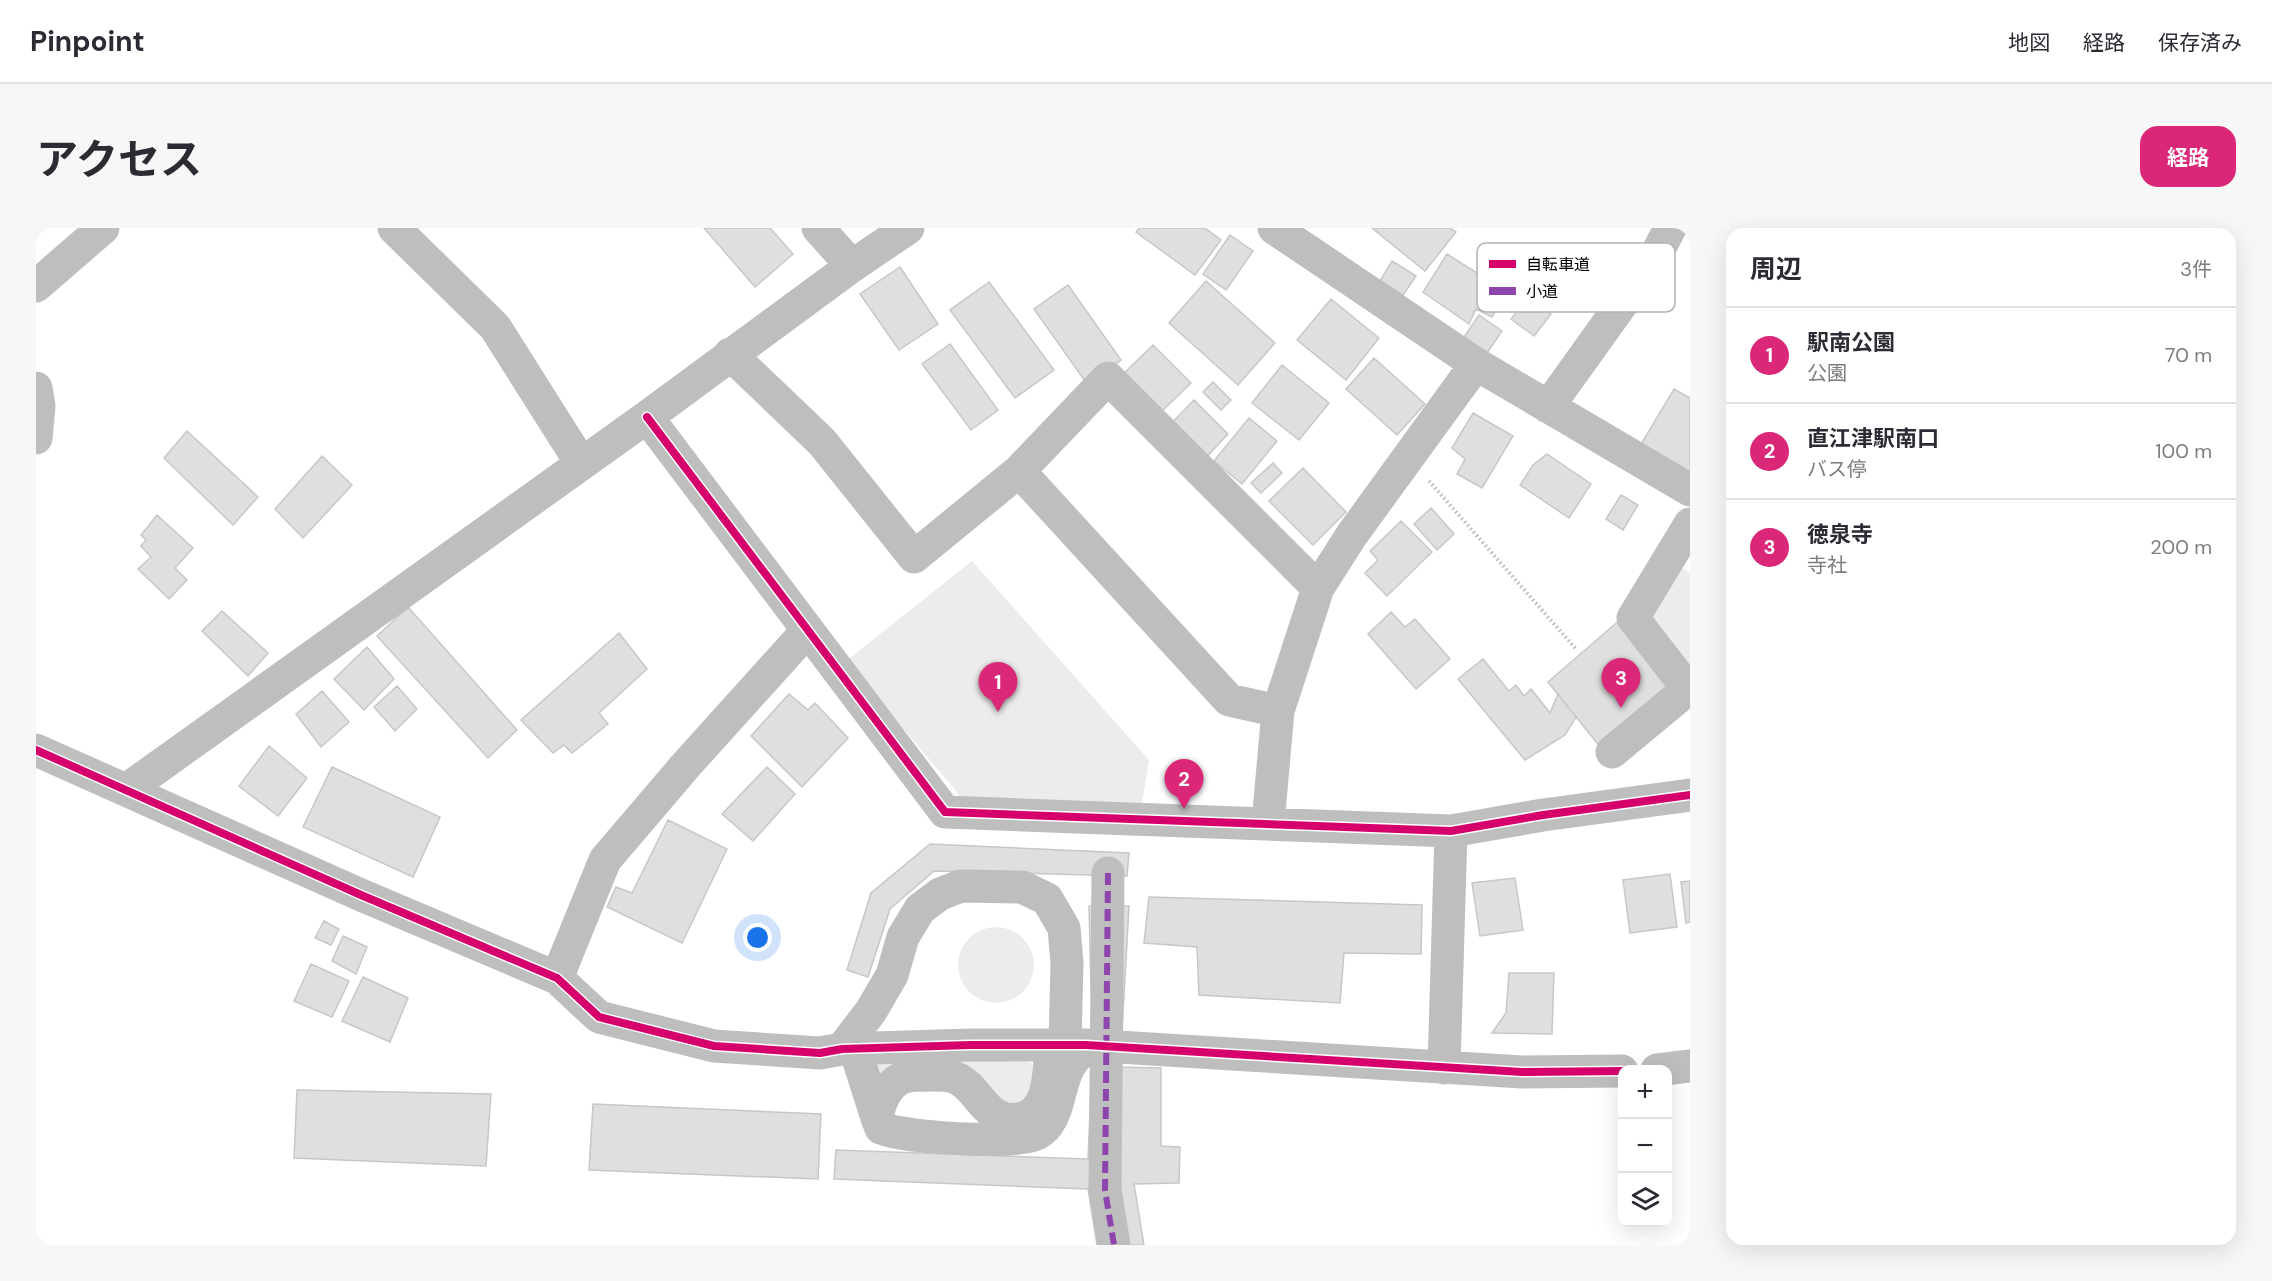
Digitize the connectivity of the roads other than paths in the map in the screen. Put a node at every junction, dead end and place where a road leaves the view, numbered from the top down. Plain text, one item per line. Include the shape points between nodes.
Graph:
1 (103, 228) edge
2 (394, 228) edge
3 (818, 228) edge
4 (908, 228) edge
5 (1274, 228) edge
6 (1670, 228) edge
7 (1662, 243) edge
8 (852, 266) junction
9 (36, 286) edge
10 (1616, 312) edge
11 (730, 354) junction
12 (1476, 364) junction
13 (36, 388) edge
14 (1548, 407) junction
15 (647, 417) junction
16 (36, 438) edge
17 (581, 463) junction
18 (1018, 471) junction
19 (1690, 490) edge
20 (1690, 524) edge
21 (1318, 588) junction
22 (808, 630) junction
23 (1278, 711) junction
24 (36, 750) edge
25 (1612, 752) dead end
26 (126, 790) junction
27 (1690, 795) edge
28 (1268, 823) junction
29 (1451, 831) junction
30 (1108, 873) dead end
31 (557, 978) junction
32 (1068, 1045) junction
33 (848, 1049) junction
34 (1690, 1066) edge
35 (1443, 1068) junction
36 (1672, 1068) edge
37 (1618, 1071) edge
38 (878, 1121) junction
39 (1114, 1245) edge

1 - 9 street
2 - 17 street via 495,327
3 - 8 street
4 - 8 street
5 - 12 street
6 - 7 street
8 - 11 street
10 - 14 street
11 - 15 street
11 - 18 street via 822,442 914,557
12 - 14 street
12 - 21 street via 1351,536
13 - 16 street
14 - 19 street
15 - 17 street
15 - 22 street
17 - 26 street
18 - 21 street via 1108,378
18 - 23 street via 1229,700
20 - 25 street via 1633,618 1688,689
21 - 23 street
22 - 28 street via 945,812
22 - 31 street via 605,860
23 - 28 street
24 - 26 street
26 - 31 street
27 - 29 street
28 - 29 street
29 - 35 street
30 - 39 street via 1105,1190
31 - 33 street via 599,1017 642,1029 750,1050 820,1053
32 - 33 street
32 - 33 street via 1064,928 1047,899 1022,887 961,886 940,894 920,909 903,937 892,975
32 - 35 street
32 - 38 street via 1069,1066 1056,1109 1048,1125 1036,1134 968,1139 896,1133 881,1128
32 - 38 street via 1038,1107 1025,1118 1012,1120 995,1114 955,1077 911,1075 898,1078 887,1090 879,1106
33 - 38 street
34 - 36 street
35 - 37 street

